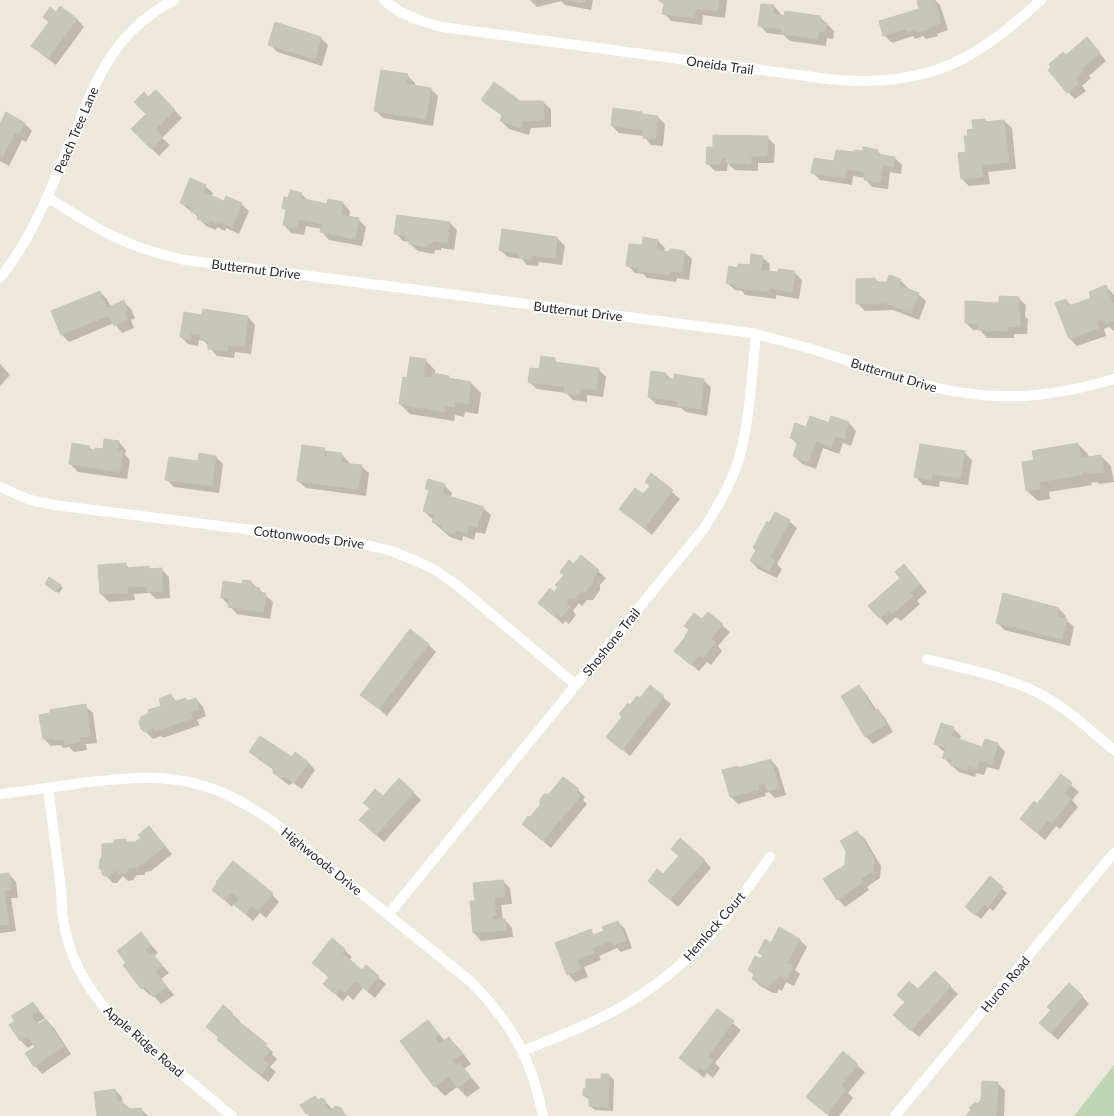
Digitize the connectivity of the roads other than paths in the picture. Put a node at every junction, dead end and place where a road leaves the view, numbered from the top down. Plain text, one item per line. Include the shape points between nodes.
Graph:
1 (174, 0) edge
2 (384, 0) edge
3 (1041, 0) edge
4 (47, 197) junction
5 (0, 278) edge
6 (756, 334) junction
7 (1114, 379) edge
8 (0, 487) edge
9 (927, 659) dead end
10 (576, 685) junction
11 (1114, 750) edge
12 (48, 788) junction
13 (0, 794) edge
14 (1114, 853) edge
15 (770, 857) dead end
16 (388, 915) junction
17 (523, 1051) junction
18 (232, 1116) edge
19 (543, 1116) edge
20 (895, 1116) edge

1 - 4 street, Peach Tree Lane via 131,31 104,66
2 - 3 street, Oneida Trail via 405,14 442,27 828,79 879,82 932,72 957,62 999,36
4 - 5 street, Peach Tree Lane via 30,235
4 - 6 street, Butternut Drive via 131,244 185,260
6 - 7 street, Butternut Drive via 901,379 962,393 1024,396 1056,393
6 - 10 street, Shoshone Trail via 740,456 720,503 705,527
8 - 10 street, Cottonwoods Drive via 30,500 54,506 362,544 388,550 430,568 458,586
9 - 11 street via 1024,686 1067,711
10 - 16 street, Shoshone Trail
12 - 13 street, Highwoods Drive
12 - 16 street, Highwoods Drive via 128,777 154,777 180,780 217,791 272,821
12 - 18 street, Apple Ridge Road via 61,889 62,918 75,961 86,982 113,1017
14 - 20 street, Huron Road
15 - 17 street, Hemlock Court via 705,941 660,981 604,1016
16 - 17 street, Highwoods Drive via 470,981 490,1001
17 - 19 street, Highwoods Drive

